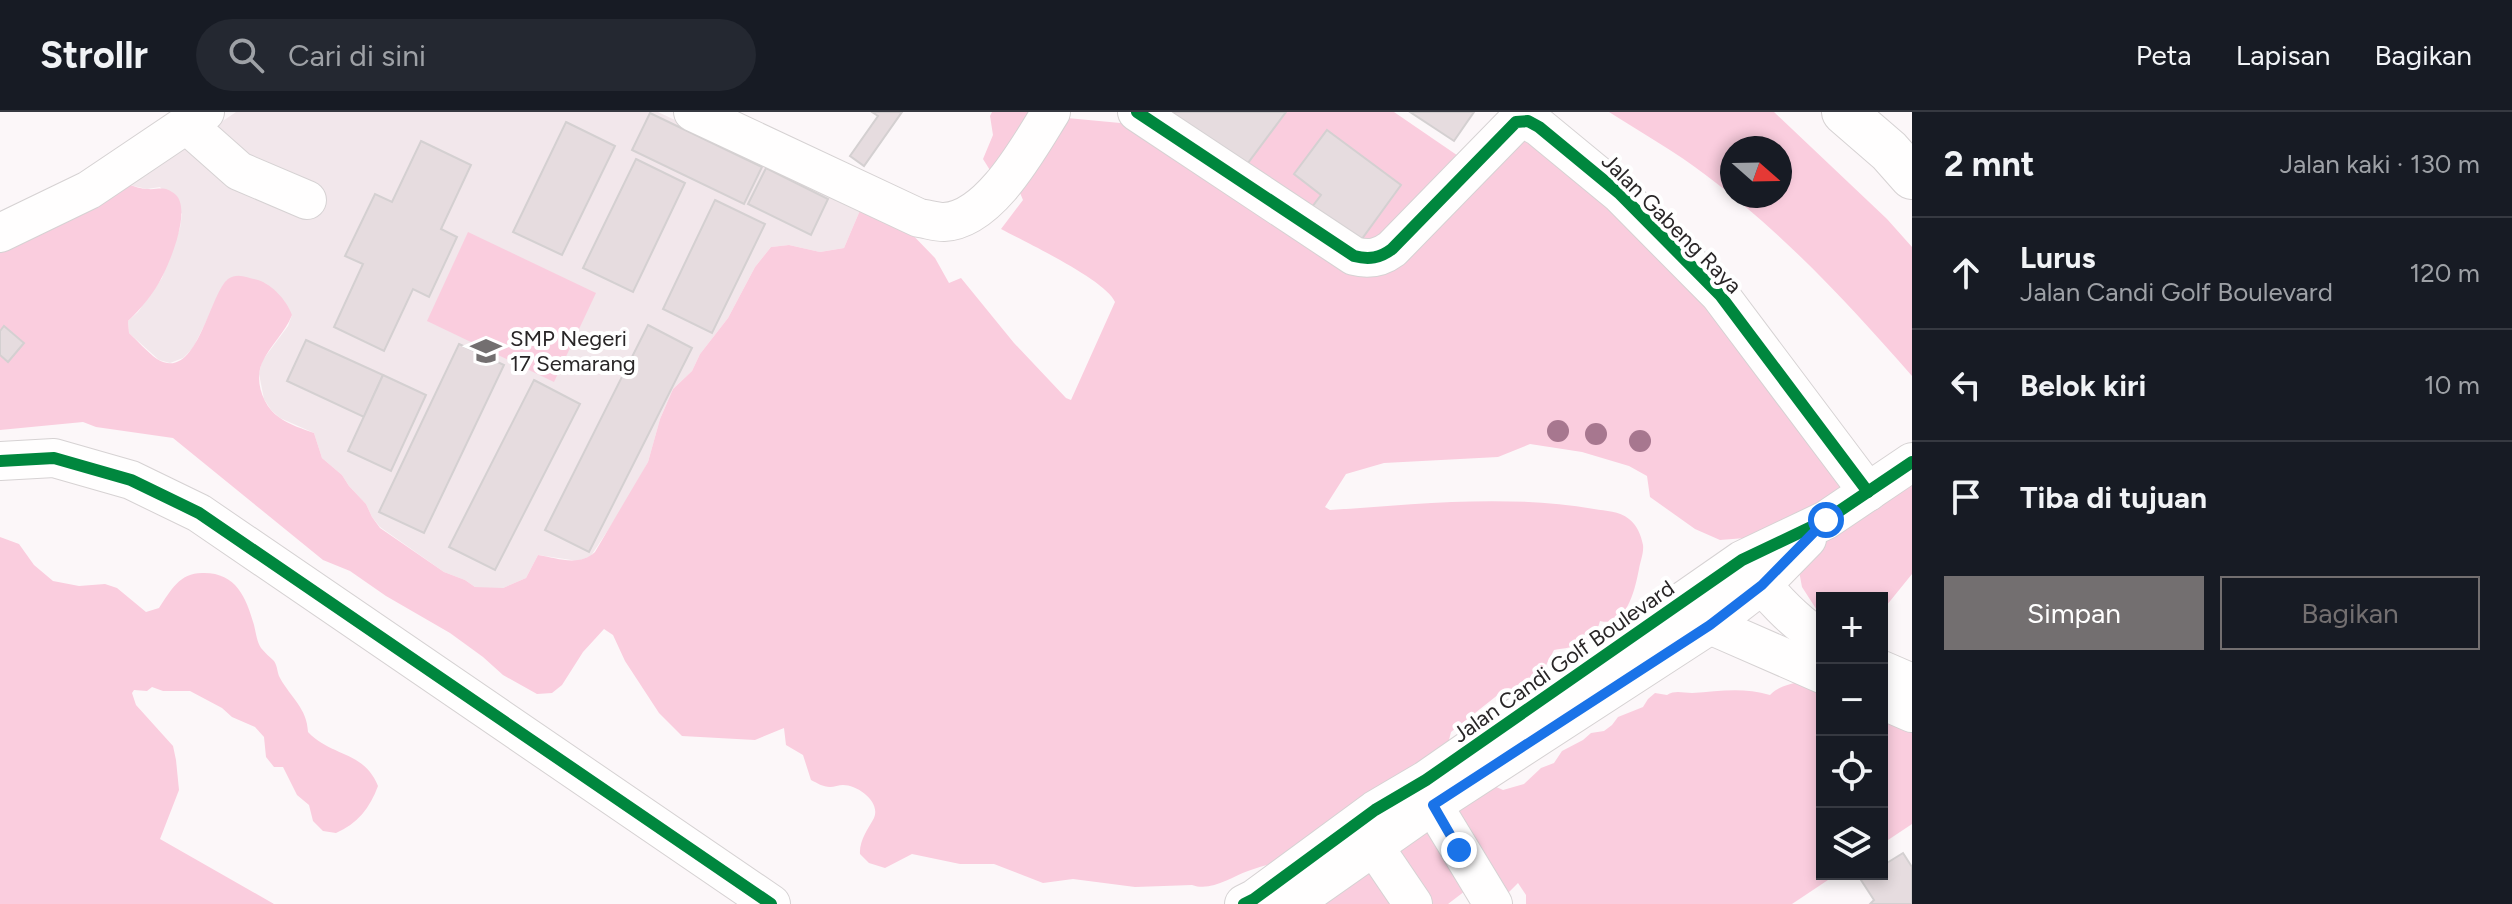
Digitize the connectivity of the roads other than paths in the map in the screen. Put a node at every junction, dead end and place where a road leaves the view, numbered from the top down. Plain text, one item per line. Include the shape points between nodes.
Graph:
1 (693, 112) edge
2 (1051, 112) edge
3 (1137, 112) edge
4 (1844, 112) edge
5 (195, 118) edge
6 (1912, 177) edge
7 (307, 200) dead end
8 (0, 233) edge
9 (0, 461) edge
10 (1912, 462) edge
11 (1868, 492) junction
12 (1752, 572) junction
13 (1695, 615) junction
14 (1816, 636) edge
15 (1816, 671) edge
16 (1888, 673) edge
17 (1912, 683) edge
18 (1888, 703) edge
19 (1912, 713) edge
20 (1433, 805) junction
21 (1373, 845) junction
22 (771, 904) edge
23 (1244, 904) edge
24 (1292, 904) edge
25 (1413, 904) edge
26 (1493, 904) edge

1 - 2 street via 919,218 943,222 967,217 997,192
3 - 11 street, Jalan Gabeng Raya via 1364,259 1392,249 1516,122 1528,121 1619,193 1720,295
4 - 6 highway
5 - 7 street via 239,171
5 - 8 street via 89,190
9 - 22 street via 54,458 131,480 199,513
10 - 11 street, Jalan Candi Golf Boulevard
11 - 12 street, Jalan Candi Golf Boulevard
12 - 13 street, Jalan Candi Golf Boulevard
12 - 14 street
13 - 15 street
13 - 20 street, Jalan Candi Golf Boulevard
13 - 23 street, Jalan Candi Golf Boulevard via 1375,810
16 - 17 street
18 - 19 street
20 - 21 street, Jalan Candi Golf Boulevard
20 - 26 street
21 - 24 street, Jalan Candi Golf Boulevard
21 - 25 street

